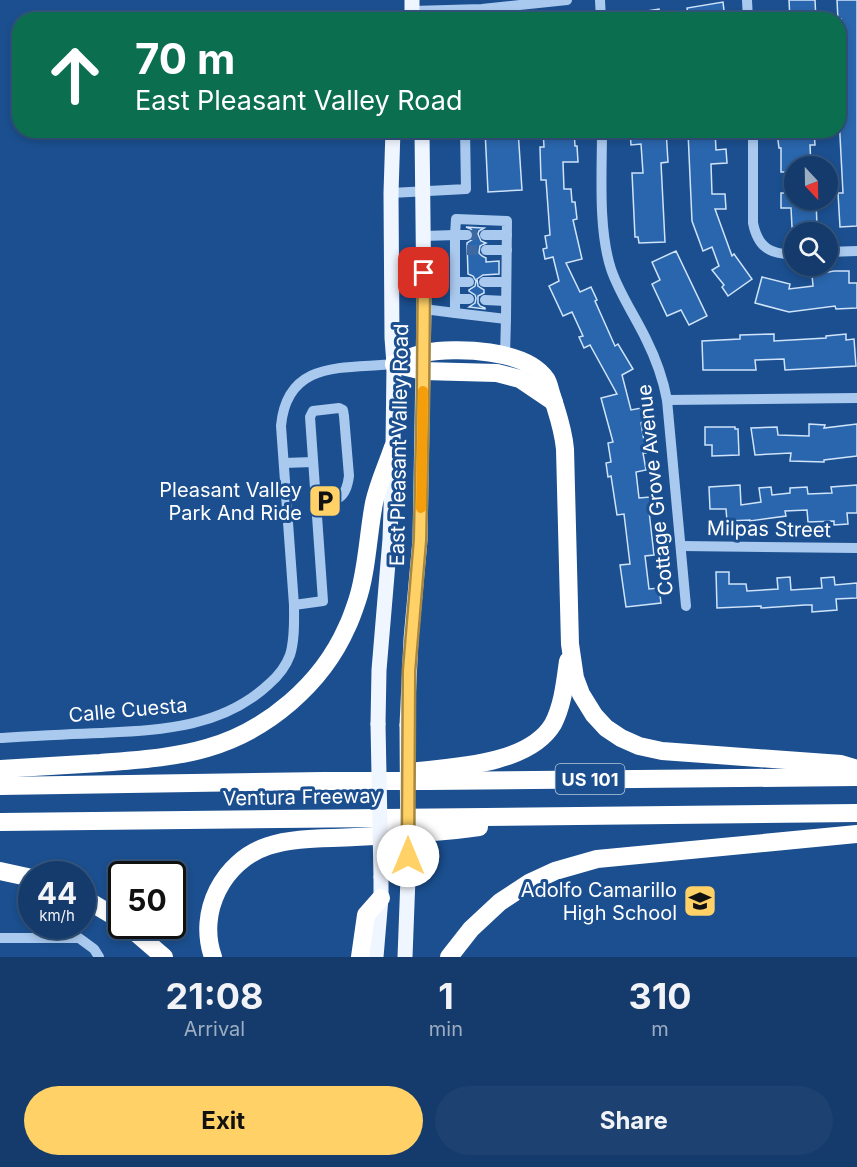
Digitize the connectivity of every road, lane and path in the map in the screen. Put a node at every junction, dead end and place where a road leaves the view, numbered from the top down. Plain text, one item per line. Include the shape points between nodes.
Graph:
1 (567, 0) edge
2 (509, 7) junction
3 (412, 12) edge
4 (509, 12) edge
5 (393, 138) edge
6 (422, 138) edge
7 (465, 138) edge
8 (602, 138) edge
9 (753, 138) edge
10 (422, 192) junction
11 (391, 193) junction
12 (455, 235) junction
13 (467, 235) tunnel mouth
14 (485, 235) tunnel mouth
15 (507, 235) junction
16 (424, 236) junction
17 (455, 250) junction
18 (467, 250) tunnel mouth
19 (486, 250) tunnel mouth
20 (507, 250) junction
21 (857, 251) edge
22 (838, 252) edge
23 (784, 253) edge
24 (455, 282) junction
25 (469, 282) dead end
26 (484, 282) dead end
27 (506, 282) junction
28 (455, 298) junction
29 (469, 299) dead end
30 (484, 300) dead end
31 (506, 301) junction
32 (424, 309) junction
33 (455, 313) junction
34 (506, 319) junction
35 (505, 355) junction
36 (423, 362) junction
37 (394, 364) junction
38 (857, 398) edge
39 (667, 400) junction
40 (554, 402) junction
41 (393, 447) junction
42 (313, 462) junction
43 (284, 464) junction
44 (316, 502) junction
45 (681, 546) junction
46 (857, 549) edge
47 (294, 605) junction
48 (686, 606) dead end
49 (570, 644) junction
50 (0, 738) edge
51 (0, 769) edge
52 (857, 769) edge
53 (857, 777) edge
54 (324, 781) junction
55 (0, 786) edge
56 (857, 813) edge
57 (567, 816) junction
58 (0, 822) edge
59 (857, 834) edge
60 (0, 871) edge
61 (18, 875) edge
62 (381, 898) junction
63 (0, 938) edge
64 (143, 939) edge
65 (99, 957) edge
66 (164, 957) edge
67 (213, 957) edge
68 (360, 957) edge
69 (376, 957) edge
70 (405, 957) edge
71 (449, 957) edge

1 - 2 street
2 - 3 street
2 - 4 street
5 - 11 main road, East Pleasant Valley Road
6 - 10 main road, East Pleasant Valley Road
7 - 10 street via 466,189
8 - 39 street, Cottage Grove Avenue via 603,225 611,268 655,357
9 - 23 street via 755,234 768,250
10 - 11 street
10 - 16 main road, East Pleasant Valley Road
11 - 37 main road, East Pleasant Valley Road
12 - 13 street
12 - 15 street via 456,219 507,221
12 - 16 street
12 - 17 street
14 - 15 street
15 - 20 street
16 - 32 main road, East Pleasant Valley Road
17 - 18 street
17 - 24 street
19 - 20 street
20 - 27 street
21 - 22 street
24 - 25 street
24 - 28 street
26 - 27 street
27 - 31 street
28 - 29 street
28 - 33 street
30 - 31 street
31 - 34 street
32 - 33 street
32 - 36 main road, East Pleasant Valley Road
33 - 34 street
34 - 35 street
35 - 36 highway via 449,351
35 - 40 highway via 534,367 546,379
36 - 37 highway
36 - 40 highway via 520,379
36 - 70 main road, East Pleasant Valley Road, bridge via 420,540 408,725
37 - 41 main road, East Pleasant Valley Road
37 - 43 street, Calle Cuesta via 336,367 309,376 297,386 282,413
38 - 39 street
39 - 45 street, Cottage Grove Avenue
40 - 49 highway via 565,449
41 - 51 highway via 375,501 358,598 347,628 317,675 280,711 236,737 174,756
41 - 62 main road, East Pleasant Valley Road, bridge via 379,669
42 - 43 street
42 - 44 street
42 - 44 street via 310,414 341,409 348,482 335,501
43 - 47 street, Calle Cuesta
44 - 47 street via 323,601
45 - 46 street, Milpas Street
45 - 48 street, Cottage Grove Avenue
47 - 50 street, Calle Cuesta via 290,656 278,676 233,710 206,720 152,730
49 - 52 highway via 575,678 594,715 606,728 639,746 841,764
49 - 54 highway via 557,715 545,734 523,750 472,764
53 - 54 highway, Ventura Freeway / US 101
54 - 55 highway, Ventura Freeway / US 101
56 - 57 highway, Ventura Freeway / US 101
57 - 58 highway, Ventura Freeway / US 101
57 - 67 highway via 427,834 283,842 254,852 230,872 215,895 209,923
59 - 71 highway via 597,859 555,871 500,902
60 - 61 highway
62 - 68 highway via 366,915
62 - 69 main road, East Pleasant Valley Road
63 - 65 street via 79,939
64 - 66 highway

